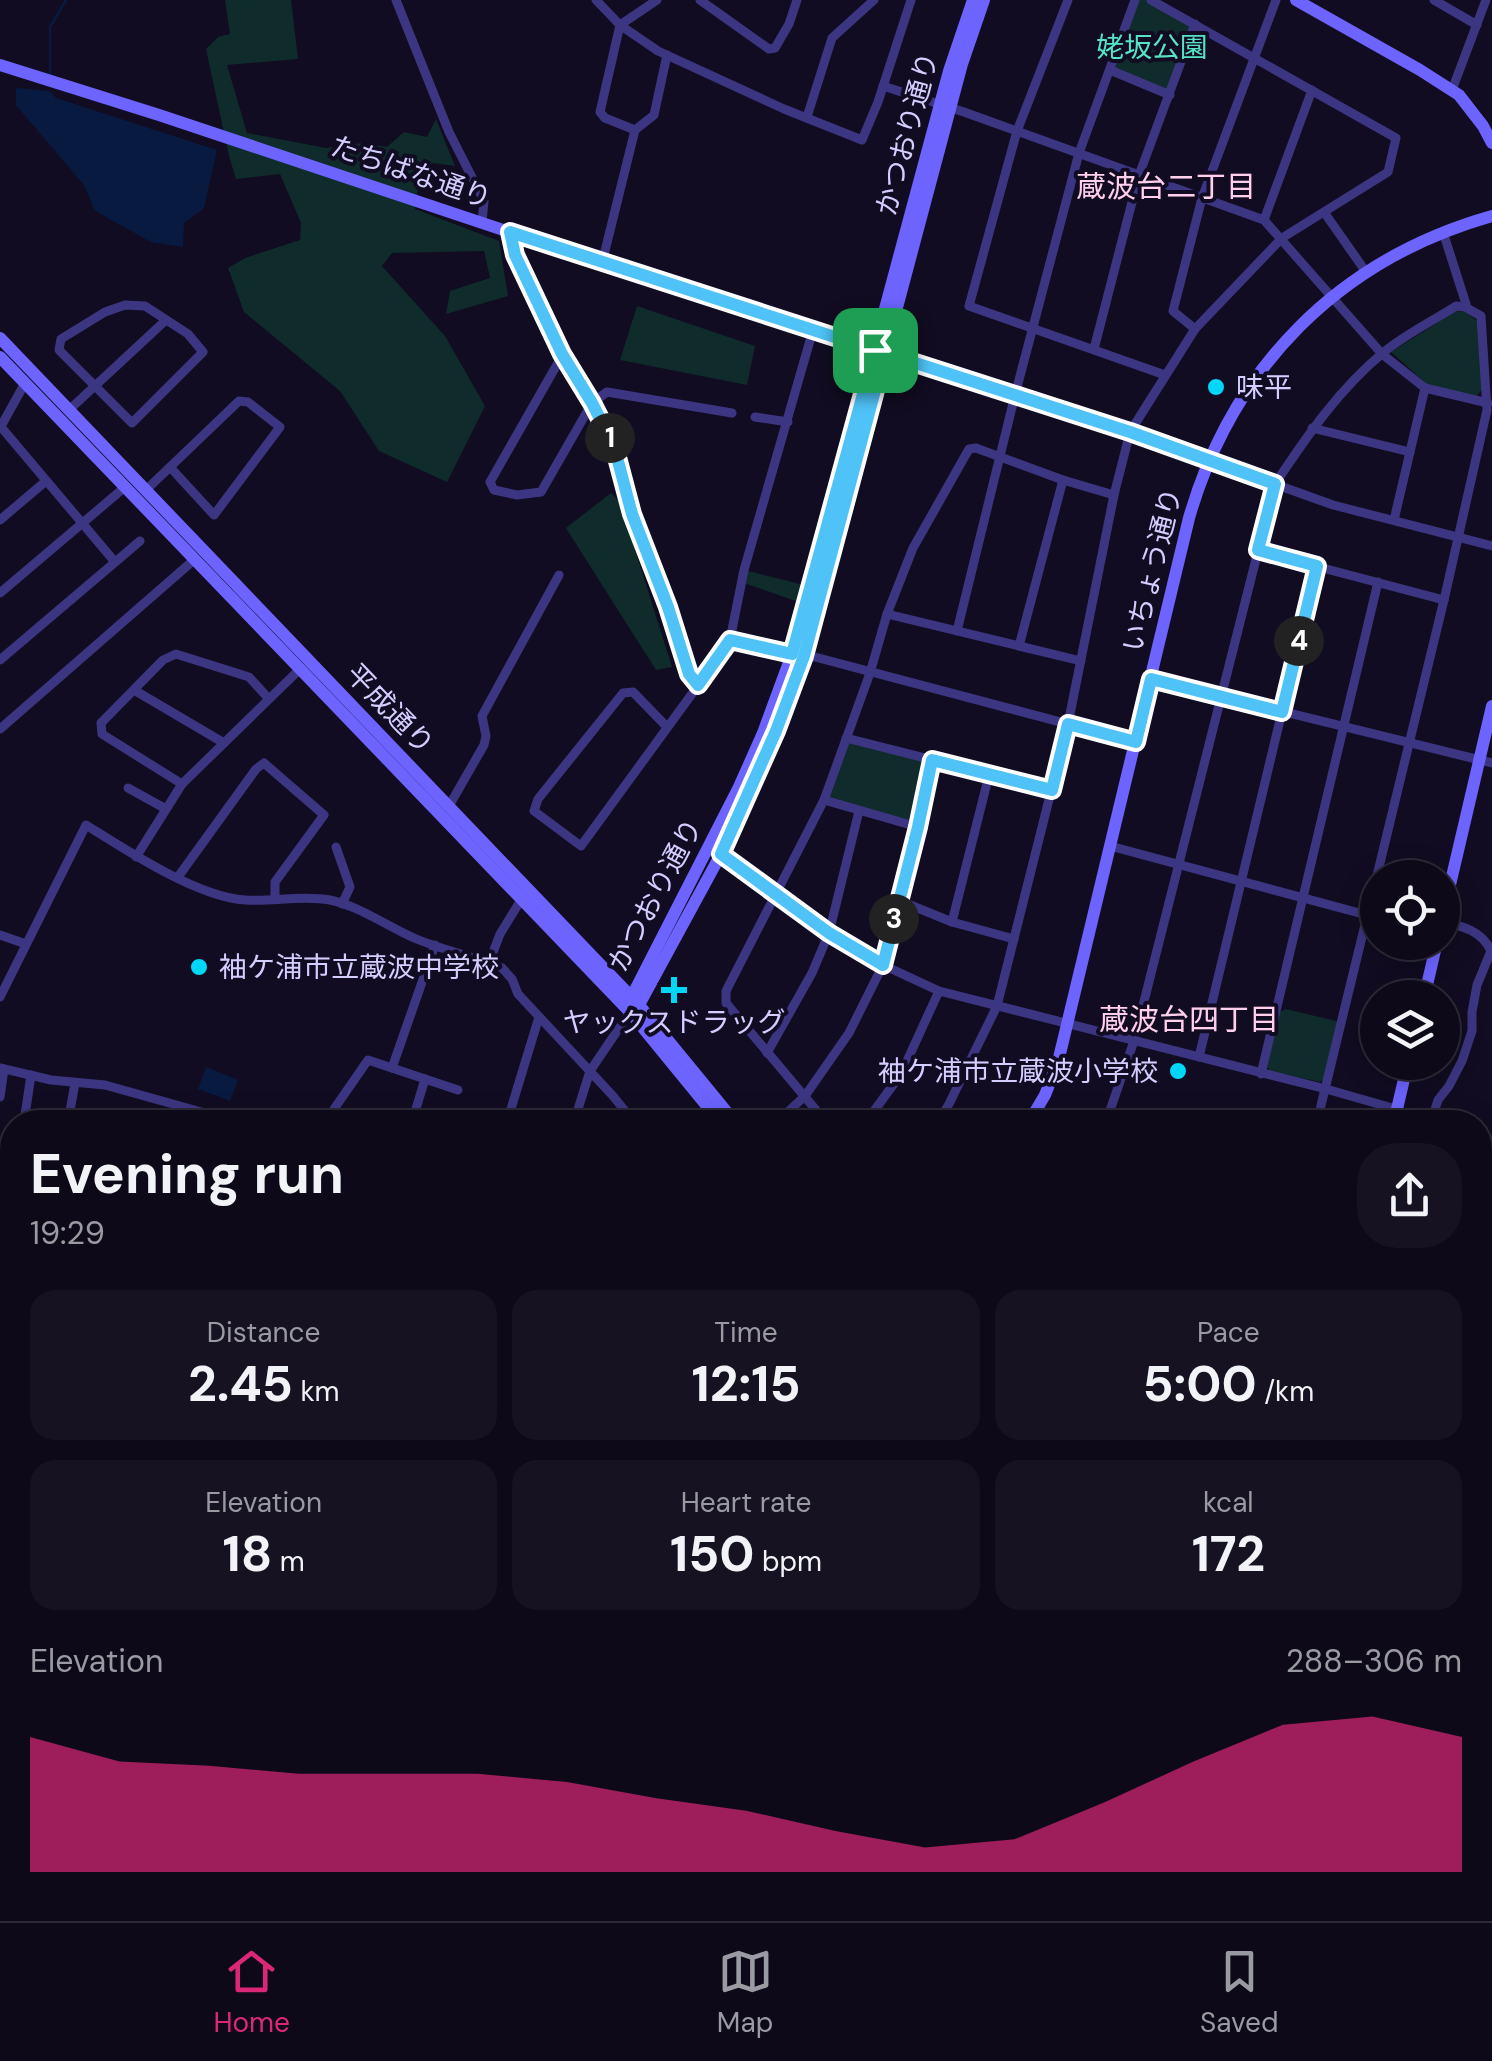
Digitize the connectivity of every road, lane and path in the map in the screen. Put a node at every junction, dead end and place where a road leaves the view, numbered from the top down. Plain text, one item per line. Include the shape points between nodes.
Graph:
1 (396, 0) edge
2 (596, 0) edge
3 (657, 0) edge
4 (700, 0) edge
5 (797, 0) edge
6 (874, 0) edge
7 (911, 0) edge
8 (973, 0) edge
9 (984, 0) edge
10 (1068, 0) edge
11 (1135, 0) edge
12 (1151, 0) edge
13 (1276, 0) edge
14 (1296, 0) edge
15 (1434, 0) edge
16 (1486, 0) edge
17 (1195, 24) junction
18 (620, 25) junction
19 (1477, 25) junction
20 (666, 55) junction
21 (1254, 58) junction
22 (0, 65) edge
23 (1110, 70) junction
24 (883, 86) junction
25 (1312, 90) junction
26 (1452, 90) junction
27 (1170, 95) junction
28 (946, 106) junction
29 (808, 118) junction
30 (635, 130) junction
31 (1017, 131) junction
32 (1492, 143) edge
33 (1079, 153) junction
34 (1140, 175) junction
35 (1202, 198) junction
36 (1324, 212) junction
37 (1492, 216) edge
38 (1264, 220) junction
39 (482, 222) junction
40 (510, 232) junction
41 (1443, 232) junction
42 (1282, 238) junction
43 (602, 263) junction
44 (1366, 272) junction
45 (1332, 297) junction
46 (1464, 307) junction
47 (166, 320) junction
48 (1033, 328) junction
49 (1195, 329) junction
50 (813, 330) junction
51 (0, 338) edge
52 (1094, 349) junction
53 (880, 351) junction
54 (562, 354) junction
55 (1382, 354) junction
56 (0, 357) edge
57 (1165, 375) junction
58 (25, 383) junction
59 (96, 386) junction
60 (1425, 388) junction
61 (1015, 395) junction
62 (592, 403) junction
63 (1490, 403) edge
64 (69, 410) junction
65 (732, 413) dead end
66 (755, 417) dead end
67 (788, 422) junction
68 (0, 428) edge
69 (1312, 428) junction
70 (1130, 432) junction
71 (1410, 452) junction
72 (1000, 456) junction
73 (1208, 461) junction
74 (170, 467) junction
75 (1063, 480) junction
76 (46, 482) junction
77 (1275, 484) junction
78 (125, 487) junction
79 (146, 490) junction
80 (1114, 496) junction
81 (0, 520) edge
82 (1394, 520) junction
83 (82, 524) junction
84 (1458, 538) junction
85 (140, 541) dead end
86 (1492, 546) edge
87 (1258, 550) junction
88 (195, 560) junction
89 (114, 562) junction
90 (1317, 566) junction
91 (558, 576) dead end
92 (1378, 582) junction
93 (0, 593) edge
94 (1444, 600) junction
95 (888, 614) junction
96 (957, 630) junction
97 (730, 640) junction
98 (1019, 646) junction
99 (798, 655) junction
100 (0, 660) edge
101 (1081, 661) junction
102 (300, 669) junction
103 (870, 673) junction
104 (1151, 679) junction
105 (698, 685) junction
106 (134, 690) junction
107 (1220, 696) junction
108 (270, 699) junction
109 (1492, 706) edge
110 (1282, 712) junction
111 (1068, 724) junction
112 (1344, 725) junction
113 (668, 727) junction
114 (0, 729) edge
115 (846, 738) junction
116 (1409, 741) junction
117 (224, 742) junction
118 (1136, 742) junction
119 (932, 760) junction
120 (1486, 761) edge
121 (988, 775) junction
122 (182, 784) junction
123 (128, 788) dead end
124 (1052, 790) junction
125 (824, 800) junction
126 (449, 806) junction
127 (166, 808) junction
128 (859, 811) junction
129 (918, 827) junction
130 (1110, 846) junction
131 (336, 847) dead end
132 (715, 850) junction
133 (136, 856) junction
134 (1385, 860) edge
135 (1459, 860) edge
136 (1178, 864) junction
137 (178, 877) junction
138 (1242, 881) junction
139 (775, 894) junction
140 (1304, 897) junction
141 (275, 898) junction
142 (521, 900) junction
143 (898, 900) junction
144 (342, 904) junction
145 (1360, 913) edge
146 (952, 922) junction
147 (1460, 925) edge
148 (829, 933) junction
149 (0, 935) edge
150 (1014, 939) junction
151 (26, 944) junction
152 (435, 945) junction
153 (1361, 960) edge
154 (489, 963) junction
155 (883, 965) junction
156 (940, 991) junction
157 (0, 995) edge
158 (633, 1004) junction
159 (998, 1006) junction
160 (539, 1016) junction
161 (1067, 1023) junction
162 (1134, 1041) junction
163 (767, 1053) junction
164 (1199, 1058) junction
165 (392, 1068) junction
166 (2, 1069) edge
167 (590, 1071) junction
168 (1261, 1074) junction
169 (32, 1076) junction
170 (425, 1079) junction
171 (1404, 1080) edge
172 (75, 1083) junction
173 (1326, 1089) junction
174 (458, 1090) dead end
175 (805, 1096) junction
176 (0, 1097) edge
177 (26, 1110) edge
178 (70, 1110) edge
179 (185, 1110) edge
180 (333, 1110) edge
181 (416, 1110) edge
182 (511, 1110) edge
183 (578, 1110) edge
184 (624, 1110) edge
185 (711, 1110) edge
186 (725, 1110) edge
187 (789, 1110) edge
188 (816, 1110) edge
189 (875, 1110) edge
190 (945, 1110) edge
191 (1035, 1110) edge
192 (1110, 1110) edge
193 (1320, 1110) edge
194 (1380, 1110) edge
195 (1396, 1110) edge
196 (1434, 1110) edge

1 - 39 street via 484,202
2 - 18 street
3 - 18 street
4 - 5 street via 775,48
6 - 29 street via 832,38
7 - 24 street
8 - 28 street, かつおり通り
9 - 28 street, かつおり通り
10 - 31 street
11 - 23 street
12 - 17 street
13 - 21 street
14 - 26 street
15 - 19 street
16 - 19 street
17 - 21 street
17 - 27 street
18 - 20 street
18 - 30 street via 600,112
19 - 26 street
20 - 29 street
20 - 30 street via 654,115
21 - 25 street
21 - 35 street
22 - 39 street, たちばな通り
23 - 27 street
23 - 33 street
24 - 28 street
24 - 29 street via 862,140
25 - 36 street via 1396,138 1388,172
25 - 38 street
26 - 32 street
27 - 34 street
28 - 31 street
28 - 53 street, かつおり通り
30 - 43 street
31 - 33 street
31 - 48 street via 970,306
33 - 34 street
33 - 48 street
34 - 35 street
34 - 52 street
35 - 38 street
35 - 49 street via 1172,311
36 - 42 street
36 - 44 street
37 - 41 street, いちょう通り
38 - 42 street
39 - 40 street, たちばな通り
40 - 43 street, たちばな通り
40 - 54 street
41 - 44 street, いちょう通り
41 - 46 street
42 - 45 street
42 - 49 street
43 - 50 street, たちばな通り
44 - 45 street, いちょう通り
45 - 55 street
45 - 73 street, いちょう通り via 1266,363
46 - 55 street
46 - 63 street via 1481,316
47 - 59 street
47 - 59 street via 145,306 125,306 61,338 60,350
47 - 59 street via 203,352 132,423
48 - 52 street
48 - 61 street
49 - 57 street
50 - 53 street, たちばな通り
50 - 67 street
51 - 64 street, 平成通り
52 - 57 street
53 - 61 street, たちばな通り
53 - 99 street, かつおり通り
54 - 62 street
54 - 62 street via 490,482 494,490 541,492
55 - 60 street
55 - 69 street
56 - 58 street, 平成通り
57 - 70 street
58 - 68 street
58 - 78 street, 平成通り
59 - 64 street
60 - 63 street
60 - 71 street
61 - 70 street, たちばな通り
61 - 72 street
62 - 65 street via 607,392
62 - 105 street via 614,446 632,514
63 - 84 street
64 - 79 street, 平成通り
66 - 67 street
67 - 97 street
68 - 76 street
69 - 71 street
69 - 77 street
70 - 73 street, たちばな通り
70 - 80 street
71 - 82 street
72 - 75 street
72 - 95 street via 968,448 913,548
72 - 96 street
73 - 77 street, たちばな通り
73 - 104 street, いちょう通り
74 - 74 street via 239,401 280,427 214,515
74 - 79 street
75 - 80 street
75 - 98 street
76 - 81 street
76 - 83 street
77 - 82 street, たちばな通り
77 - 87 street
78 - 83 street
78 - 88 street, 平成通り
79 - 126 street, 平成通り
80 - 101 street
82 - 84 street, たちばな通り
83 - 89 street
83 - 93 street
84 - 86 street, たちばな通り
84 - 94 street
85 - 89 street
87 - 90 street
87 - 107 street
88 - 102 street, 平成通り
88 - 114 street
89 - 100 street
90 - 92 street
90 - 110 street
91 - 126 street via 482,716 484,745
92 - 94 street
92 - 112 street
94 - 116 street
95 - 96 street
95 - 103 street
96 - 98 street
97 - 99 street
97 - 105 street
98 - 101 street
99 - 103 street
99 - 132 street, かつおり通り via 776,731
101 - 111 street
102 - 108 street
102 - 142 street, 平成通り
103 - 111 street
103 - 115 street
104 - 107 street
104 - 118 street, いちょう通り
105 - 113 street
106 - 108 street via 176,654 249,677
106 - 117 street
106 - 122 street via 102,723 102,734
107 - 110 street
107 - 136 street
108 - 117 street
109 - 120 street
110 - 112 street
110 - 138 street
111 - 118 street
111 - 124 street
112 - 116 street
112 - 140 street
113 - 113 street via 581,846 534,811 623,693 633,692
115 - 119 street
115 - 125 street
116 - 120 street
116 - 134 street
117 - 122 street
118 - 130 street, いちょう通り
119 - 121 street
119 - 129 street
120 - 135 street
121 - 124 street
121 - 146 street
122 - 127 street
123 - 127 street
124 - 150 street
125 - 128 street
125 - 139 street
126 - 158 street, 平成通り
127 - 133 street
128 - 129 street
128 - 148 street
129 - 143 street
130 - 136 street
130 - 161 street, いちょう通り
131 - 144 street via 350,886
132 - 139 street
132 - 158 street, かつおり通り
133 - 137 street
133 - 151 street via 86,825
136 - 138 street
136 - 162 street
137 - 141 street via 230,898
137 - 141 street via 264,763 324,816 275,882
138 - 140 street
138 - 164 street
139 - 148 street
139 - 163 street via 724,998
140 - 145 street
140 - 168 street
141 - 144 street
142 - 154 street
142 - 158 street, 平成通り
143 - 146 street
143 - 155 street
144 - 152 street
146 - 150 street
147 - 196 street via 1491,952 1462,1060
148 - 155 street
148 - 163 street
149 - 151 street
150 - 159 street
151 - 157 street
152 - 154 street
152 - 165 street
153 - 173 street
154 - 160 street via 502,968
155 - 156 street
155 - 175 street via 849,1033
156 - 159 street
156 - 189 street via 901,1074
158 - 167 street
158 - 185 street, 平成通り
158 - 186 street, 平成通り
159 - 161 street
159 - 190 street
160 - 167 street
160 - 182 street
161 - 162 street
161 - 191 street, いちょう通り
162 - 164 street
162 - 192 street
163 - 175 street
164 - 168 street
165 - 170 street
165 - 180 street via 368,1060
166 - 169 street
166 - 176 street
167 - 183 street
167 - 184 street
168 - 173 street
169 - 172 street
169 - 177 street
170 - 174 street
170 - 181 street
171 - 195 street
172 - 178 street
172 - 179 street via 106,1085
173 - 193 street
173 - 194 street
175 - 187 street
175 - 188 street

